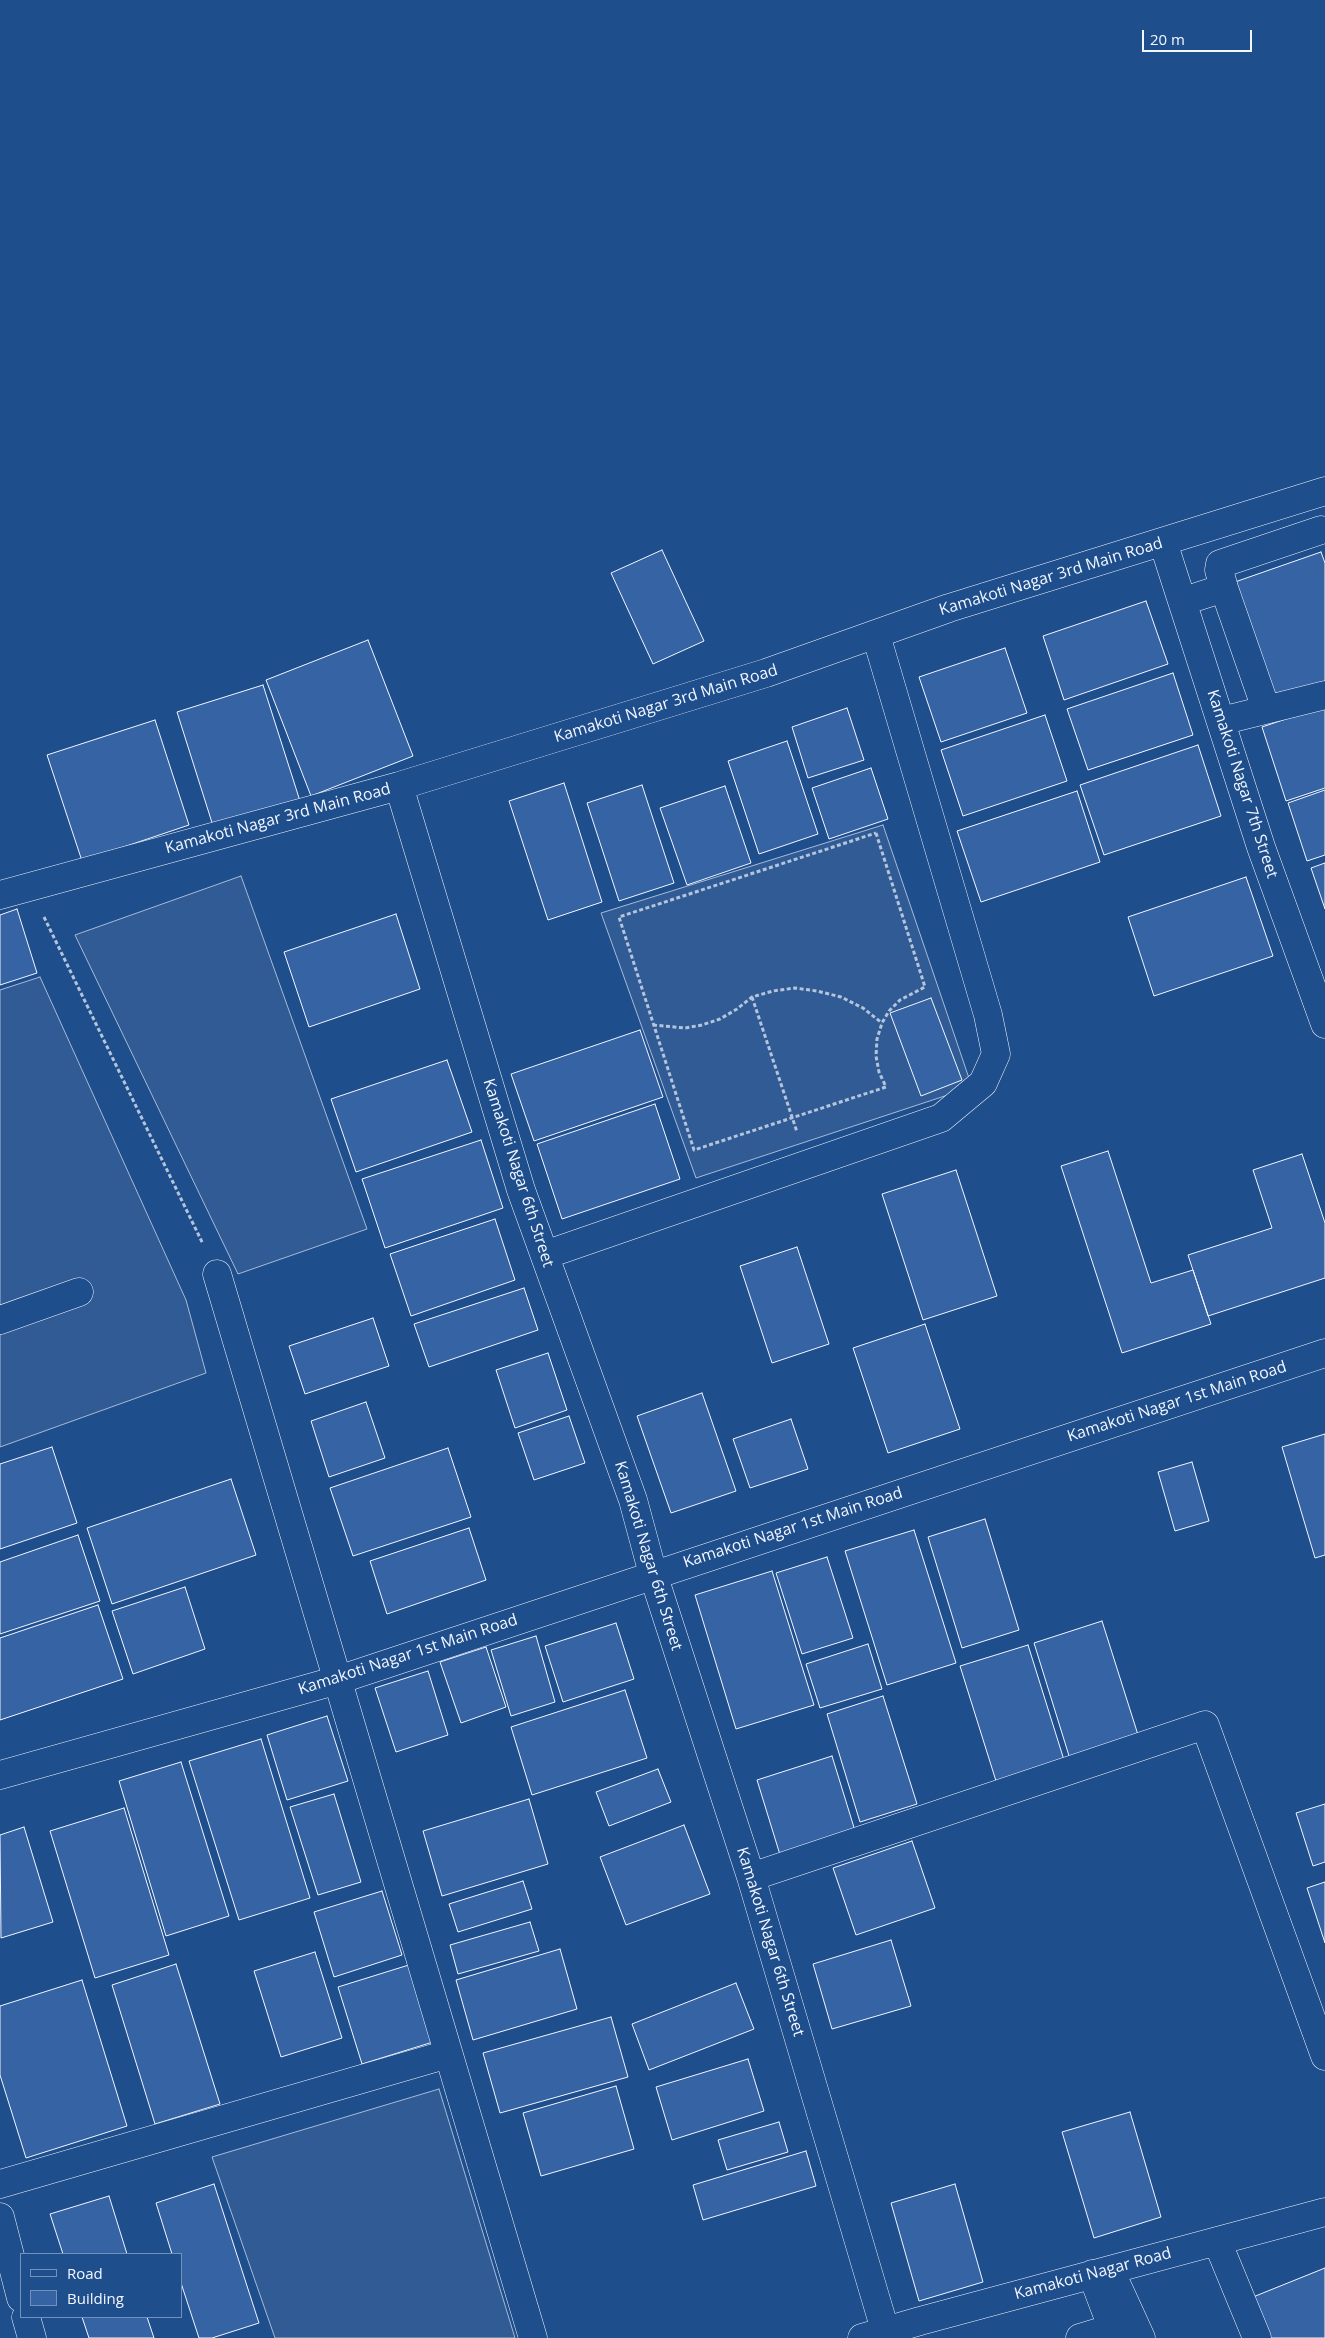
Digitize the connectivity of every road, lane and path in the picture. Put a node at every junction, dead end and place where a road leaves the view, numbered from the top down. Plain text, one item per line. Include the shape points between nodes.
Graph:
1 (1317, 494) edge
2 (1323, 535) edge
3 (1163, 542) junction
4 (1224, 588) junction
5 (1184, 601) junction
6 (876, 635) junction
7 (1325, 695) edge
8 (1266, 709) junction
9 (1221, 721) junction
10 (399, 786) junction
11 (29, 887) junction
12 (0, 894) edge
13 (752, 997) junction
14 (882, 1023) junction
15 (1325, 1024) edge
16 (653, 1025) junction
17 (792, 1117) junction
18 (808, 1164) junction
19 (545, 1255) junction
20 (217, 1274) joint
21 (79, 1292) dead end
22 (0, 1320) edge
23 (1325, 1353) edge
24 (654, 1574) junction
25 (338, 1680) junction
26 (0, 1775) edge
27 (751, 1877) junction
28 (448, 2054) junction
29 (1325, 2056) edge
30 (0, 2184) edge
31 (0, 2217) edge
32 (1323, 2219) edge
33 (1208, 2243) junction
34 (1101, 2272) junction
35 (20, 2294) edge
36 (26, 2318) edge
37 (923, 2329) edge
38 (1115, 2333) edge
39 (873, 2334) edge
40 (32, 2338) edge
41 (534, 2338) edge
42 (1080, 2338) edge
43 (1141, 2338) edge
44 (1239, 2338) edge
45 (1257, 2338) edge

1 - 2 street
1 - 3 street, Kamakoti Nagar 3rd Main Road
2 - 4 street via 1220,564
3 - 5 street, Kamakoti Nagar 7th Street
3 - 6 street, Kamakoti Nagar 3rd Main Road via 949,608
4 - 5 street
4 - 8 street
5 - 9 street, Kamakoti Nagar 7th Street
6 - 10 street, Kamakoti Nagar 3rd Main Road via 766,674
6 - 18 street via 988,1015 996,1054 983,1083 941,1118
7 - 8 street
8 - 9 street
9 - 15 street, Kamakoti Nagar 7th Street via 1261,847
10 - 11 street, Kamakoti Nagar 3rd Main Road
10 - 19 street, Kamakoti Nagar 6th Street via 520,1190
11 - 12 street, Kamakoti Nagar 3rd Main Road
11 - 20 path
13 - 14 path via 795,988 817,991 841,997
13 - 16 path via 729,1014 702,1025 686,1028
13 - 17 path
14 - 16 path via 900,1000 925,987 876,833 619,917
14 - 17 path via 876,1056 886,1087
16 - 17 path via 694,1150
17 - 18 path
18 - 19 street
19 - 24 street, Kamakoti Nagar 6th Street via 633,1500
20 - 25 street
21 - 22 street
23 - 24 street, Kamakoti Nagar 1st Main Road
24 - 25 street, Kamakoti Nagar 1st Main Road
24 - 27 street, Kamakoti Nagar 6th Street
25 - 26 street, Kamakoti Nagar 1st Main Road
25 - 28 street
27 - 29 street via 1205,1726
27 - 39 street, Kamakoti Nagar 6th Street
28 - 30 street
28 - 41 street
31 - 35 street
32 - 33 street, Kamakoti Nagar Road
33 - 34 street, Kamakoti Nagar Road
33 - 44 street
33 - 45 street
34 - 37 street, Kamakoti Nagar Road
34 - 38 street
34 - 43 street
36 - 40 street
37 - 39 street, Kamakoti Nagar Road
38 - 42 street

